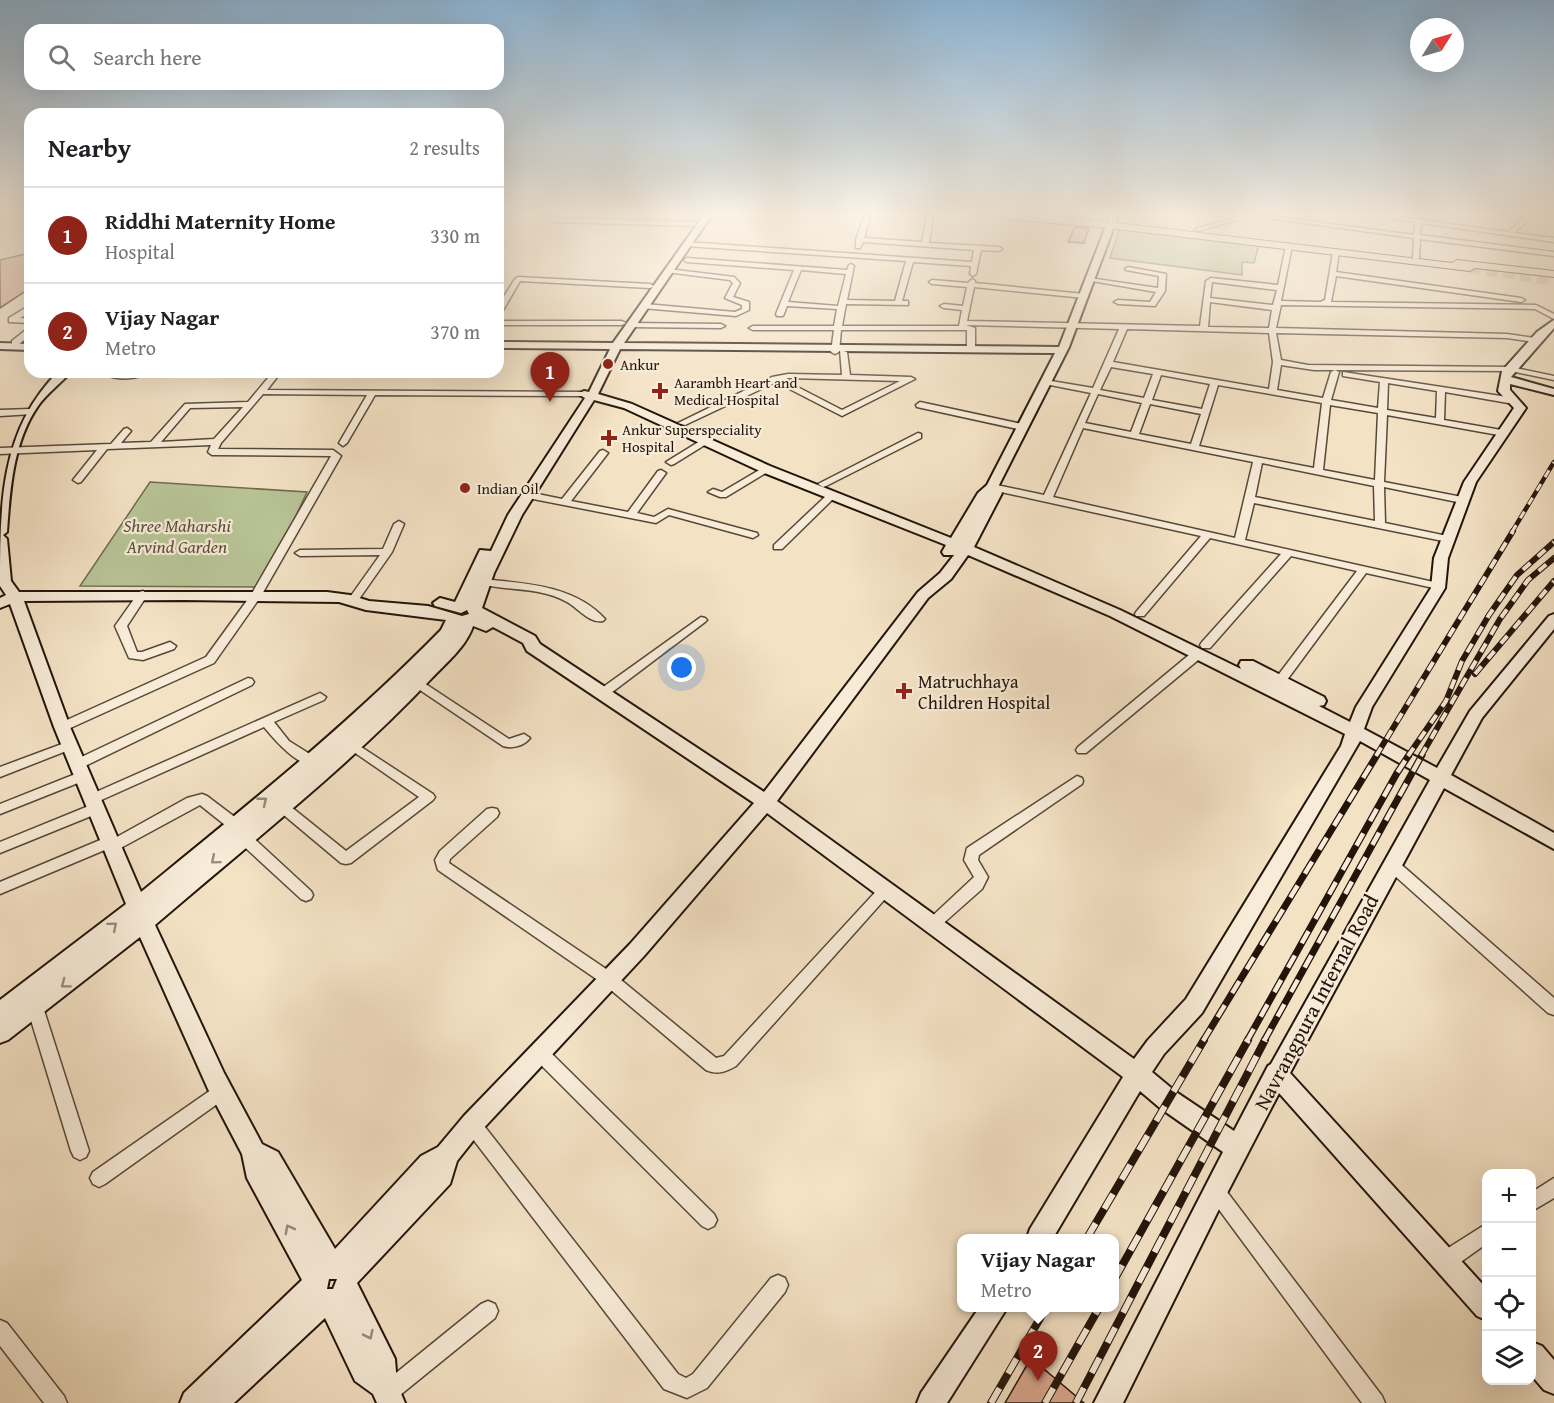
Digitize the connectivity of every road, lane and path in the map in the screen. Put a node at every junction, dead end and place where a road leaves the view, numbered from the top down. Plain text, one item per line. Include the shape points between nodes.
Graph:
1 (516, 281) edge
2 (565, 281) edge
3 (654, 281) edge
4 (661, 281) edge
5 (735, 281) edge
6 (794, 281) edge
7 (847, 281) edge
8 (906, 281) edge
9 (943, 281) edge
10 (972, 281) edge
11 (982, 281) edge
12 (1089, 281) edge
13 (1099, 281) edge
14 (1162, 281) edge
15 (1209, 281) edge
16 (1224, 281) edge
17 (1282, 281) edge
18 (1331, 281) edge
19 (1392, 281) edge
20 (932, 282) dead end
21 (651, 286) junction
22 (1281, 288) junction
23 (1161, 291) junction
24 (504, 293) edge
25 (1084, 296) junction
26 (1208, 300) junction
27 (843, 302) junction
28 (1118, 302) dead end
29 (786, 304) junction
30 (1321, 304) junction
31 (645, 306) junction
32 (944, 306) dead end
33 (1278, 306) junction
34 (835, 307) dead end
35 (1536, 307) junction
36 (966, 308) junction
37 (24, 313) edge
38 (780, 315) dead end
39 (1554, 317) edge
40 (24, 321) edge
41 (504, 322) edge
42 (1554, 323) edge
43 (626, 324) junction
44 (721, 326) dead end
45 (962, 326) junction
46 (1073, 326) junction
47 (1124, 327) junction
48 (753, 328) dead end
49 (838, 328) junction
50 (1204, 328) junction
51 (1272, 330) junction
52 (24, 336) edge
53 (1535, 340) junction
54 (15, 343) junction
55 (0, 344) edge
56 (24, 344) edge
57 (24, 345) edge
58 (504, 347) edge
59 (612, 349) junction
60 (971, 349) junction
61 (838, 351) junction
62 (1061, 352) junction
63 (1277, 362) junction
64 (1108, 364) junction
65 (1307, 367) junction
66 (1158, 372) junction
67 (1335, 372) junction
68 (1508, 374) junction
69 (846, 376) junction
70 (58, 378) edge
71 (273, 378) edge
72 (1554, 378) edge
73 (777, 379) junction
74 (1384, 380) junction
75 (1045, 382) junction
76 (1215, 382) junction
77 (1441, 389) junction
78 (591, 390) junction
79 (261, 392) junction
80 (373, 392) junction
81 (1095, 392) junction
82 (1273, 392) junction
83 (1554, 392) edge
84 (1147, 401) junction
85 (1514, 401) junction
86 (1326, 402) junction
87 (250, 404) junction
88 (920, 405) dead end
89 (1381, 411) junction
90 (0, 412) edge
91 (30, 412) junction
92 (1205, 412) junction
93 (1440, 422) junction
94 (682, 423) junction
95 (1080, 425) junction
96 (1022, 427) junction
97 (127, 431) dead end
98 (1504, 434) junction
99 (918, 436) dead end
100 (1134, 436) junction
101 (705, 441) junction
102 (218, 442) junction
103 (343, 443) dead end
104 (154, 444) junction
105 (116, 445) junction
106 (105, 446) junction
107 (1194, 448) junction
108 (14, 450) junction
109 (0, 451) edge
110 (603, 453) dead end
111 (1258, 460) junction
112 (671, 462) dead end
113 (766, 469) junction
114 (1318, 472) junction
115 (661, 473) dead end
116 (78, 480) dead end
117 (1379, 484) junction
118 (992, 487) junction
119 (827, 490) junction
120 (713, 492) dead end
121 (528, 495) junction
122 (1047, 499) junction
123 (1250, 499) junction
124 (1462, 500) junction
125 (566, 502) junction
126 (631, 515) junction
127 (399, 525) dead end
128 (1380, 525) junction
129 (0, 532) edge
130 (1208, 535) junction
131 (753, 536) dead end
132 (0, 539) edge
133 (1448, 539) junction
134 (963, 542) junction
135 (1239, 542) junction
136 (778, 547) dead end
137 (387, 552) junction
138 (300, 553) dead end
139 (1288, 553) junction
140 (1, 565) edge
141 (1363, 570) junction
142 (483, 582) junction
143 (1438, 586) junction
144 (143, 594) junction
145 (256, 596) junction
146 (8, 600) edge
147 (357, 601) junction
148 (465, 613) junction
149 (1140, 615) junction
150 (598, 619) dead end
151 (1554, 619) edge
152 (701, 620) dead end
153 (170, 646) dead end
154 (1203, 649) junction
155 (1280, 681) junction
156 (248, 682) dead end
157 (418, 683) junction
158 (603, 693) junction
159 (320, 697) dead end
160 (266, 721) junction
161 (1357, 727) junction
162 (66, 736) junction
163 (524, 738) dead end
164 (352, 745) junction
165 (1082, 750) dead end
166 (312, 761) junction
167 (80, 770) junction
168 (0, 772) edge
169 (1444, 772) junction
170 (1077, 780) dead end
171 (766, 802) junction
172 (94, 803) junction
173 (280, 806) junction
174 (0, 809) edge
175 (492, 813) dead end
176 (1554, 830) edge
177 (239, 831) junction
178 (1554, 842) edge
179 (111, 844) junction
180 (0, 848) edge
181 (1391, 864) junction
182 (0, 888) edge
183 (886, 890) junction
184 (306, 895) dead end
185 (140, 914) junction
186 (933, 924) junction
187 (610, 980) junction
188 (35, 1007) junction
189 (1554, 1008) edge
190 (0, 1012) edge
191 (0, 1033) edge
192 (540, 1053) junction
193 (1276, 1073) junction
194 (1137, 1074) junction
195 (221, 1091) junction
196 (472, 1124) junction
197 (1238, 1148) junction
198 (80, 1151) dead end
199 (99, 1178) dead end
200 (1554, 1187) edge
201 (1215, 1190) junction
202 (1536, 1199) edge
203 (708, 1220) dead end
204 (1042, 1234) edge
205 (1482, 1236) edge
206 (1444, 1262) junction
207 (331, 1283) junction
208 (778, 1285) dead end
209 (1482, 1303) edge
210 (488, 1311) dead end
211 (991, 1312) edge
212 (0, 1330) edge
213 (1536, 1360) edge
214 (1554, 1380) edge
215 (387, 1394) edge
216 (1115, 1398) edge
217 (57, 1403) edge
218 (194, 1403) edge
219 (213, 1403) edge
220 (931, 1403) edge
221 (1375, 1403) edge

1 - 24 street
2 - 21 street
3 - 21 street
4 - 31 street
5 - 31 street via 729,297 746,304 745,310 736,314
6 - 29 street
7 - 27 street
8 - 27 street via 902,303
9 - 20 street
10 - 36 street
11 - 25 street
12 - 25 street
13 - 23 street
14 - 23 street
15 - 26 street
16 - 22 street
17 - 22 street
18 - 30 street via 1328,301
19 - 35 street via 1522,300
21 - 43 street
22 - 33 street
23 - 28 street via 1152,304
25 - 46 street
26 - 33 street
26 - 50 street
27 - 49 street
29 - 34 street
29 - 38 street
30 - 33 street
30 - 35 street
31 - 43 street
32 - 36 street
33 - 51 street
35 - 39 street
36 - 45 street
37 - 40 street via 12,320
41 - 43 street
42 - 53 street
43 - 44 street
43 - 59 street
45 - 46 street
45 - 49 street
45 - 60 street via 971,328
46 - 47 street
46 - 62 street
47 - 50 street
47 - 64 street
48 - 49 street
49 - 61 street
50 - 51 street
51 - 53 street
51 - 63 street
52 - 54 street
53 - 68 street
54 - 55 street
54 - 56 street
55 - 57 street
58 - 59 street
59 - 61 street
59 - 78 street
60 - 61 street
60 - 62 street
61 - 62 street
61 - 69 street
62 - 75 street
63 - 65 street
63 - 82 street
64 - 66 street
64 - 81 street
65 - 67 street
65 - 68 street
66 - 76 street
66 - 84 street
67 - 74 street
67 - 86 street
68 - 72 street
68 - 83 street
68 - 85 street via 1504,391
69 - 73 street
69 - 73 street via 911,379 842,413
70 - 91 street
71 - 79 street
73 - 94 street
74 - 77 street
74 - 89 street
75 - 81 street
75 - 96 street
76 - 82 street
76 - 92 street
77 - 85 street
77 - 93 street
78 - 80 street
78 - 94 street
78 - 101 street
78 - 121 street
78 - 148 street via 506,515 475,572
79 - 80 street
79 - 87 street
80 - 103 street
81 - 84 street
81 - 95 street
82 - 86 street
84 - 92 street
84 - 100 street
85 - 98 street via 1520,408
86 - 89 street
86 - 114 street
87 - 102 street
87 - 104 street via 188,406
88 - 96 street
89 - 93 street
89 - 117 street
90 - 91 street
91 - 108 street
92 - 107 street
93 - 98 street
94 - 119 street
95 - 100 street
95 - 122 street
96 - 118 street
97 - 105 street
98 - 124 street via 1486,455
99 - 119 street
100 - 107 street
101 - 112 street
101 - 113 street
102 - 104 street
102 - 145 street via 212,452 335,454
104 - 105 street
105 - 106 street
106 - 108 street
106 - 116 street
107 - 111 street
108 - 109 street
108 - 129 street via 4,483
110 - 125 street
111 - 114 street
111 - 123 street
113 - 119 street
113 - 120 street via 723,495
114 - 117 street
115 - 126 street
117 - 124 street
117 - 128 street
118 - 122 street
118 - 134 street via 995,493
119 - 134 street
119 - 136 street
121 - 125 street
121 - 142 street
122 - 130 street
123 - 128 street
123 - 135 street
124 - 133 street
125 - 126 street
126 - 131 street via 656,520 668,512
127 - 137 street
128 - 133 street
130 - 135 street
130 - 149 street
132 - 140 street
133 - 143 street
134 - 149 street
134 - 154 street
134 - 171 street via 933,590 923,595
135 - 139 street
137 - 138 street
137 - 147 street
139 - 141 street
139 - 154 street
140 - 146 street
141 - 143 street
141 - 155 street
142 - 148 street
142 - 150 street via 547,590 570,599
143 - 161 street via 1364,707
144 - 145 street
144 - 146 street
144 - 153 street via 121,626 134,655 143,656
145 - 147 street
145 - 162 street via 210,660
146 - 162 street
147 - 148 street
148 - 157 street via 462,636
148 - 158 street via 520,645 533,647
148 - 166 street via 396,686
149 - 154 street
151 - 169 street, Navrangpura Internal Road via 1476,716
152 - 158 street
154 - 155 street
154 - 161 street
154 - 165 street
155 - 161 street
156 - 167 street
157 - 163 street via 507,743
157 - 164 street
158 - 171 street
159 - 160 street
160 - 166 street via 285,744
160 - 172 street
161 - 169 street
161 - 194 street via 1349,747 1194,1006
162 - 167 street
162 - 168 street
164 - 173 street
164 - 173 street via 428,797 346,860
177 -> 166 street
167 - 172 street
167 - 174 street
169 - 176 street
169 - 178 street
169 - 181 street, Navrangpura Internal Road
170 - 186 street via 972,852 971,860 981,877 977,885
171 - 183 street
171 - 187 street
172 - 179 street
172 - 180 street
173 - 177 street
175 - 187 street via 445,855 443,866
177 - 179 street via 202,799
177 - 184 street
177 - 185 street
179 - 182 street
179 - 185 street
181 - 189 street
181 - 193 street, Navrangpura Internal Road
183 - 186 street
183 - 187 street via 730,1061 721,1066 712,1065
185 -> 188 street via 111,950
190 -> 185 street via 97,940
185 - 195 street
186 - 194 street
187 - 192 street
188 - 191 street
188 - 198 street
192 - 196 street
192 - 203 street
193 - 197 street, Navrangpura Internal Road
193 - 206 street
194 - 197 street
194 - 204 street
195 - 199 street
195 - 207 street via 254,1152 256,1169
196 - 207 street via 446,1155 441,1174
196 - 208 street via 671,1382 687,1388 700,1381
197 - 201 street, Navrangpura Internal Road
200 - 202 street
201 - 216 street, Navrangpura Internal Road
201 - 221 street
205 - 206 street
206 - 209 street
207 - 215 street via 365,1371
207 - 218 street
207 - 219 street
210 - 215 street
211 - 220 street
212 - 217 street
213 - 214 street

